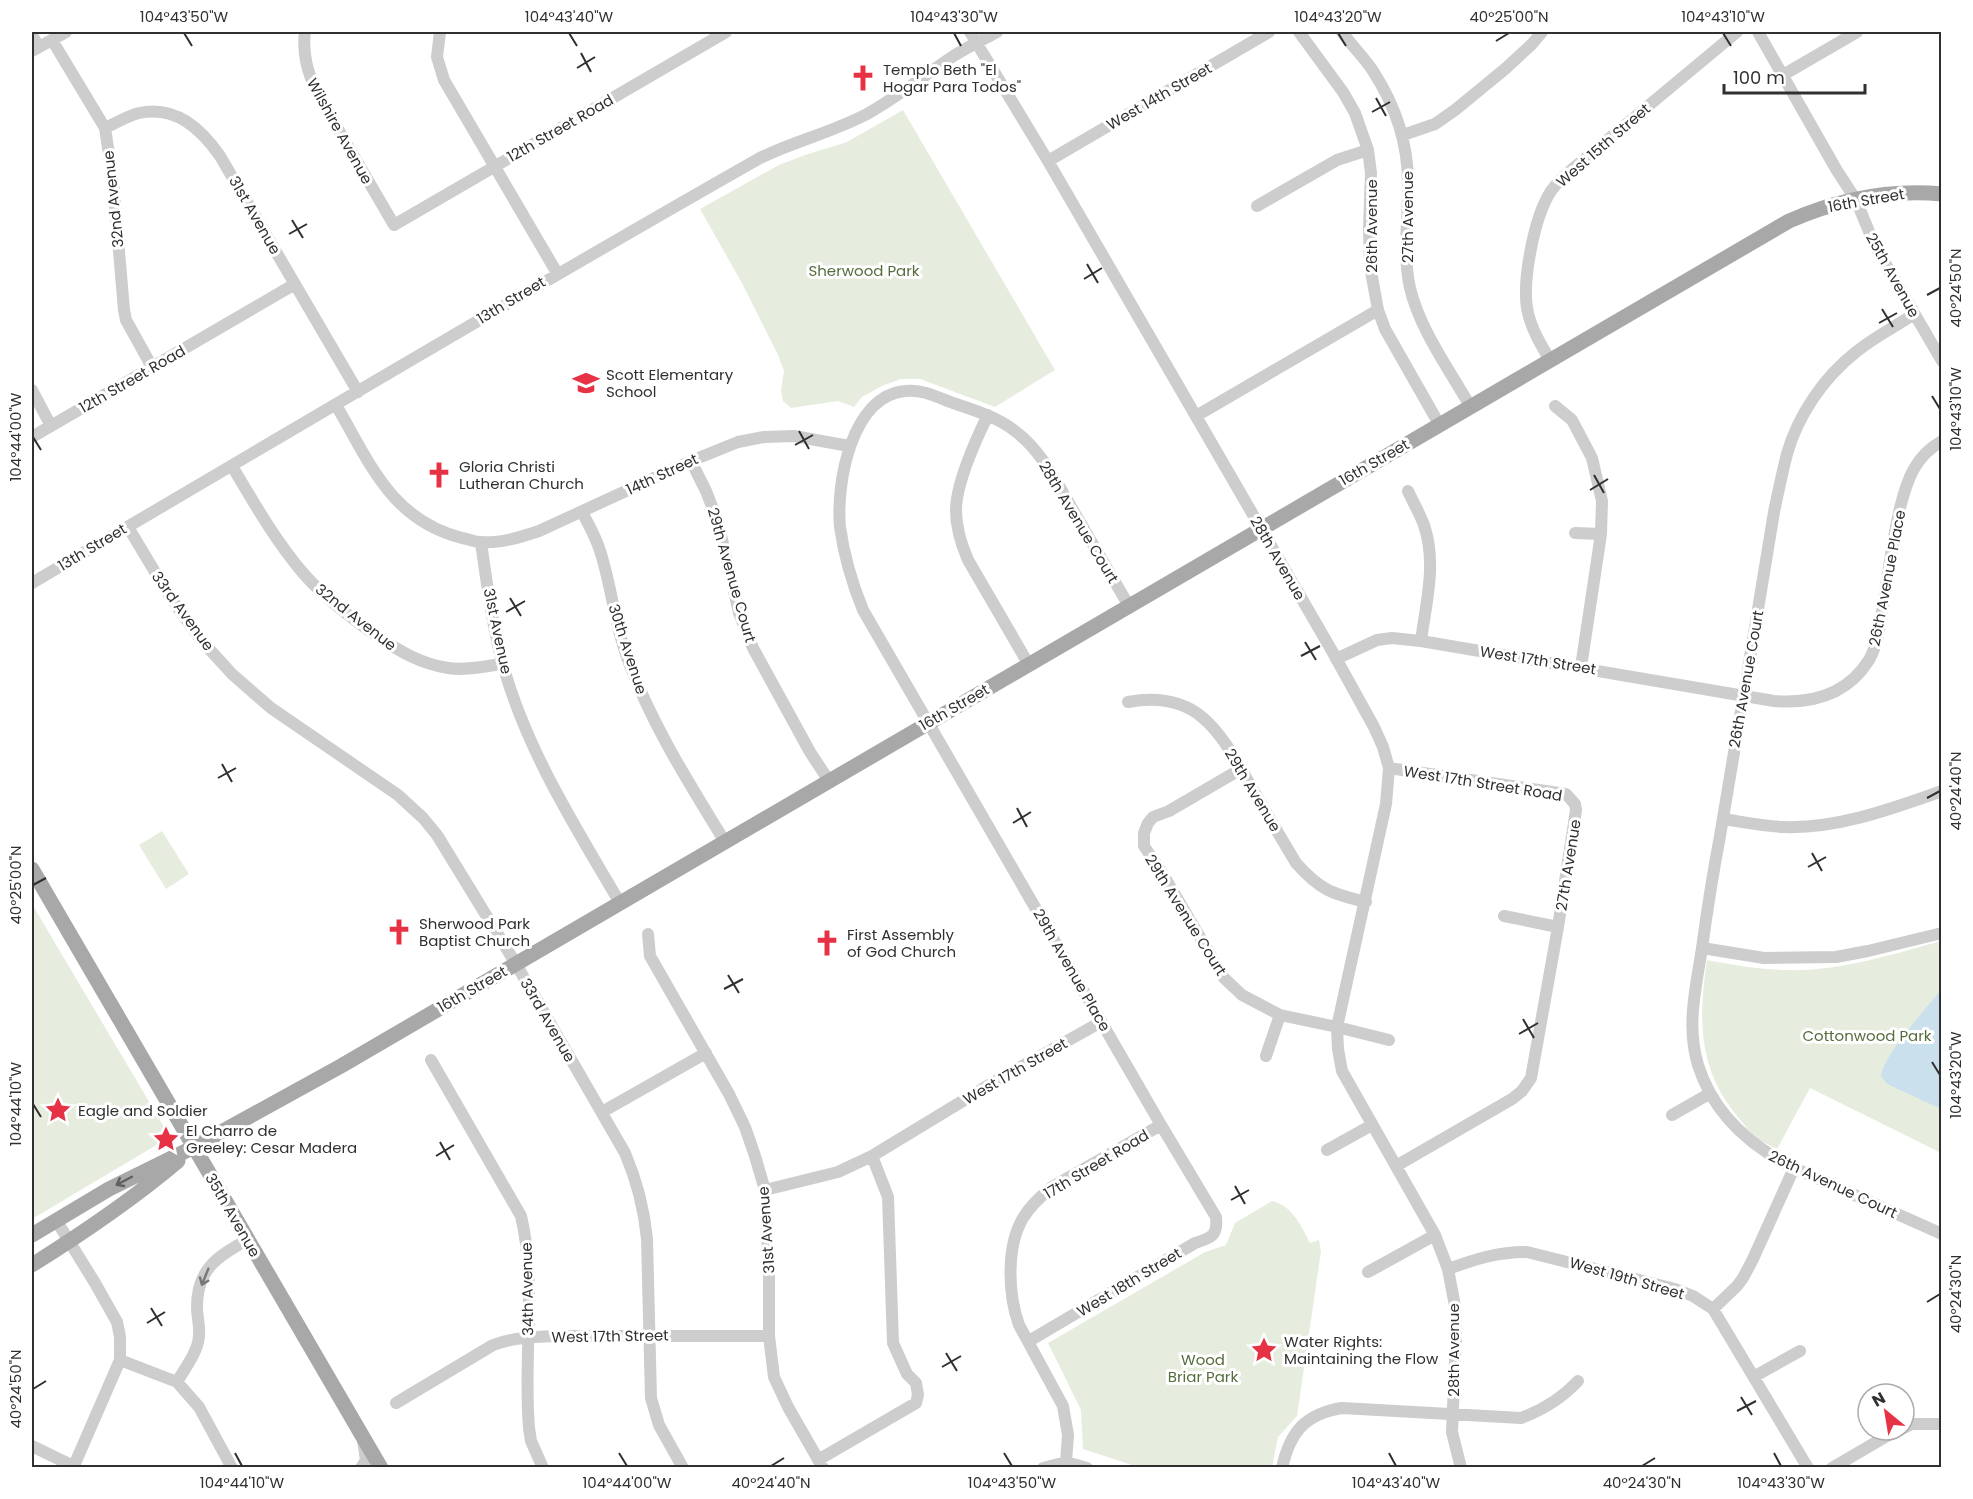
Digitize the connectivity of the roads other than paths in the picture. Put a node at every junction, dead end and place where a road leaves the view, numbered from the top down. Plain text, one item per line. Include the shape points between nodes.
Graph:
1 (66, 32) edge
2 (305, 32) edge
3 (440, 32) edge
4 (726, 32) edge
5 (970, 32) edge
6 (997, 32) edge
7 (1269, 32) edge
8 (1299, 32) edge
9 (1342, 32) edge
10 (1542, 32) edge
11 (1737, 32) edge
12 (1758, 32) edge
13 (1857, 32) edge
14 (32, 35) edge
15 (52, 40) junction
16 (977, 43) junction
17 (35, 49) edge
18 (1783, 75) junction
19 (105, 128) junction
20 (1403, 135) junction
21 (1368, 150) junction
22 (1048, 160) junction
23 (494, 167) junction
24 (1941, 194) edge
25 (1856, 200) junction
26 (1257, 206) dead end
27 (394, 225) joint
28 (557, 273) junction
29 (295, 284) junction
30 (1378, 310) junction
31 (1914, 314) junction
32 (1550, 360) junction
33 (1941, 360) edge
34 (152, 367) junction
35 (32, 390) edge
36 (358, 392) junction
37 (336, 405) junction
38 (1470, 406) junction
39 (1555, 406) dead end
40 (988, 415) junction
41 (1196, 416) junction
42 (1439, 424) junction
43 (51, 426) junction
44 (32, 437) edge
45 (1941, 441) edge
46 (849, 446) junction
47 (691, 461) junction
48 (232, 466) junction
49 (1408, 491) dead end
50 (582, 512) junction
51 (128, 526) junction
52 (1261, 528) junction
53 (1575, 533) dead end
54 (1601, 534) junction
55 (481, 543) junction
56 (32, 583) edge
57 (1129, 606) junction
58 (1421, 641) junction
59 (1336, 659) junction
60 (503, 664) junction
61 (1029, 665) junction
62 (1581, 667) junction
63 (1743, 697) junction
64 (1128, 702) dead end
65 (928, 722) junction
66 (1389, 768) junction
67 (1241, 770) junction
68 (829, 781) junction
69 (1941, 791) edge
70 (1575, 804) joint
71 (1723, 819) junction
72 (725, 842) junction
73 (32, 869) edge
74 (1366, 902) junction
75 (620, 903) junction
76 (1504, 916) dead end
77 (1558, 927) junction
78 (1941, 933) edge
79 (648, 934) dead end
80 (1702, 948) junction
81 (516, 964) junction
82 (1280, 1015) junction
83 (1101, 1022) junction
84 (1338, 1027) junction
85 (1389, 1040) dead end
86 (706, 1053) junction
87 (1266, 1056) dead end
88 (431, 1060) dead end
89 (1709, 1094) junction
90 (602, 1112) junction
91 (1672, 1115) dead end
92 (1161, 1125) junction
93 (1372, 1125) junction
94 (194, 1148) junction
95 (1327, 1150) dead end
96 (872, 1156) junction
97 (1396, 1166) junction
98 (1794, 1168) junction
99 (765, 1190) junction
100 (1216, 1217) joint
101 (56, 1220) junction
102 (1941, 1234) edge
103 (32, 1235) edge
104 (1436, 1235) junction
105 (247, 1240) junction
106 (69, 1241) junction
107 (32, 1264) edge
108 (1448, 1269) junction
109 (1368, 1272) dead end
110 (1713, 1309) junction
111 (650, 1335) junction
112 (769, 1336) junction
113 (527, 1337) junction
114 (1029, 1341) junction
115 (1800, 1351) dead end
116 (120, 1360) junction
117 (1755, 1376) junction
118 (1578, 1381) dead end
119 (177, 1382) junction
120 (396, 1403) dead end
121 (1452, 1414) junction
122 (1916, 1424) edge
123 (1941, 1424) edge
124 (362, 1436) junction
125 (1877, 1442) edge
126 (32, 1446) edge
127 (1066, 1462) junction
128 (820, 1464) edge
129 (73, 1467) edge
130 (232, 1467) edge
131 (361, 1467) edge
132 (381, 1467) edge
133 (543, 1467) edge
134 (683, 1467) edge
135 (1042, 1467) edge
136 (1087, 1467) edge
137 (1282, 1467) edge
138 (1461, 1467) edge
139 (1808, 1467) edge
140 (1832, 1467) edge

1 - 15 street
2 - 27 street, Wilshire Avenue via 308,73 317,93
3 - 23 street via 437,57 444,80
4 - 23 street, 12th Street Road
5 - 16 street, 28th Avenue
6 - 16 street, 13th Street
7 - 22 street, West 14th Street
8 - 21 street, 26th Avenue via 1343,92
9 - 20 street, 27th Avenue via 1373,70
10 - 20 street via 1455,110 1435,124
11 - 32 street, West 15th Street via 1570,171 1551,192 1534,232 1526,295 1534,332
12 - 18 street, 25th Avenue
13 - 18 street
14 - 17 street
15 - 17 street
15 - 19 street, 32nd Avenue
16 - 22 street, 28th Avenue
16 - 28 street, 13th Street via 867,114 760,158
18 - 25 street, 25th Avenue
19 - 29 street, 31st Avenue via 138,113 159,112 185,120 205,135
19 - 34 street, 32nd Avenue via 124,310
20 - 38 street, 27th Avenue via 1410,288 1429,333
21 - 26 street via 1337,160
21 - 30 street, 26th Avenue via 1372,189 1370,266
22 - 41 street, 28th Avenue
23 - 27 street, 12th Street Road
23 - 28 street
24 - 25 main road, 16th Street via 1912,192
25 - 31 street, 25th Avenue via 1875,246
25 - 32 main road, 16th Street via 1826,206 1791,220
28 - 36 street, 13th Street
29 - 34 street, 12th Street Road
29 - 36 street, 31st Avenue
30 - 41 street
30 - 42 street, 26th Avenue
31 - 33 street, 25th Avenue
31 - 63 street, 26th Avenue Court via 1856,351 1834,372 1796,429 1774,512
32 - 38 main road, 16th Street
34 - 43 street, 12th Street Road
35 - 43 street
36 - 37 street, 13th Street
37 - 48 street, 13th Street
37 - 55 street via 378,478 408,513 450,535
38 - 42 main road, 16th Street
39 - 54 street via 1572,420 1592,458 1601,492
40 - 46 street, 28th Avenue Court via 923,392 904,391 872,406
40 - 57 street, 28th Avenue Court via 1017,432 1036,451
40 - 61 street via 961,484 956,510 958,527 968,560
41 - 52 street, 28th Avenue
42 - 52 main road, 16th Street
43 - 44 street, 12th Street Road
45 - 63 street, 26th Avenue Place via 1922,456 1907,480 1880,624 1873,651 1861,670 1821,699 1793,703
46 - 47 street, 14th Street via 794,436 764,437 728,445
46 - 65 street via 840,525 852,584
47 - 50 street, 14th Street
47 - 68 street, 29th Avenue Court via 718,522 739,613 753,648
48 - 51 street, 13th Street
48 - 60 street, 32nd Avenue via 269,528 305,575 368,629 424,663 456,669
49 - 58 street via 1424,524 1430,560
50 - 55 street, 14th Street via 518,538
50 - 72 street, 30th Avenue via 601,553 627,658 646,706
51 - 56 street, 13th Street
51 - 81 street, 33rd Avenue via 170,597 232,674 271,708 399,795 423,818
52 - 57 main road, 16th Street
52 - 59 street, 28th Avenue
53 - 54 street
54 - 62 street
55 - 60 street, 31st Avenue
57 - 61 main road, 16th Street
58 - 59 street, West 17th Street via 1377,640
58 - 62 street, West 17th Street
59 - 66 street, 28th Avenue via 1374,727
60 - 75 street, 31st Avenue via 532,746
61 - 65 main road, 16th Street
62 - 63 street, West 17th Street
63 - 71 street, 26th Avenue Court
64 - 67 street, 29th Avenue via 1166,700 1202,716 1221,737
65 - 68 main road, 16th Street
65 - 83 street, 29th Avenue Place
66 - 70 street, West 17th Street Road via 1566,795
66 - 74 street, 28th Avenue via 1386,804
67 - 74 street, 29th Avenue via 1296,863 1311,880 1337,895
67 - 82 street, 29th Avenue Court via 1154,817 1144,833 1143,846 1224,978 1242,996
68 - 72 main road, 16th Street
69 - 71 street via 1856,819 1824,825 1782,827
70 - 77 street, 27th Avenue
71 - 80 street, 26th Avenue Court
72 - 75 main road, 16th Street
73 - 94 main road, 35th Avenue
74 - 84 street, 28th Avenue
75 - 81 main road, 16th Street
76 - 77 street, 27th Avenue
77 - 97 street, 27th Avenue via 1531,1078 1512,1099
78 - 80 street via 1836,957 1764,958
79 - 86 street, 31st Avenue via 650,956
80 - 89 street, 26th Avenue Court via 1691,1008 1691,1032
81 - 90 street, 33rd Avenue
81 - 94 main road, 16th Street
82 - 84 street, 29th Avenue Court
82 - 87 street
83 - 92 street, 29th Avenue Place
83 - 96 street, West 17th Street
84 - 85 street, 29th Avenue Court
84 - 93 street, 28th Avenue via 1342,1071
86 - 90 street
86 - 99 street, 31st Avenue via 745,1127
88 - 113 street, 34th Avenue via 521,1216 528,1265
89 - 91 street
89 - 98 street, 26th Avenue Court via 1750,1142
90 - 111 street, 33rd Avenue via 625,1153 645,1214
92 - 100 street, 29th Avenue Place
92 - 114 street, 17th Street Road via 1052,1187 1023,1217 1012,1251 1011,1285 1019,1325
93 - 95 street
93 - 97 street, 28th Avenue
94 -> 101 main road, 16th Street via 133,1176
94 - 105 main road, 35th Avenue
94 - 106 main road, 16th Street via 130,1200
96 - 99 street, West 17th Street via 838,1172
96 - 128 street via 888,1197 893,1343 907,1374 916,1383 918,1395 916,1403
97 - 104 street, 28th Avenue
98 - 102 street, 26th Avenue Court
98 - 110 street via 1743,1278
99 - 112 street, 31st Avenue
100 - 114 street, West 18th Street via 1214,1235 1210,1238 1195,1243
101 - 103 main road, 16th Street
101 - 106 street
104 - 108 street, 28th Avenue
104 - 109 street
105 -> 119 street via 221,1254 204,1275 197,1306 200,1335 196,1350
105 - 124 main road, 35th Avenue
106 - 107 main road, 16th Street
106 - 116 street via 117,1322
108 - 110 street, West 19th Street via 1504,1252 1527,1252 1675,1289
108 - 121 street, 28th Avenue via 1456,1336
110 - 117 street
111 - 112 street, West 17th Street
111 - 113 street, West 17th Street
111 - 134 street, 33rd Avenue via 653,1408
112 - 128 street, 31st Avenue via 774,1377
113 - 120 street, West 17th Street via 493,1346
113 - 133 street, 34th Avenue via 529,1428
114 - 127 street via 1063,1406 1068,1435
115 - 117 street
116 - 119 street
116 - 129 street
117 - 139 street
118 - 121 street via 1537,1412 1521,1418
119 - 130 street via 199,1407
121 - 137 street via 1334,1409 1311,1418 1296,1432
121 - 138 street, 28th Avenue
122 - 123 street
124 - 131 street via 366,1460
124 - 132 main road, 35th Avenue
125 - 140 street
126 - 129 street
127 - 135 street
127 - 136 street

